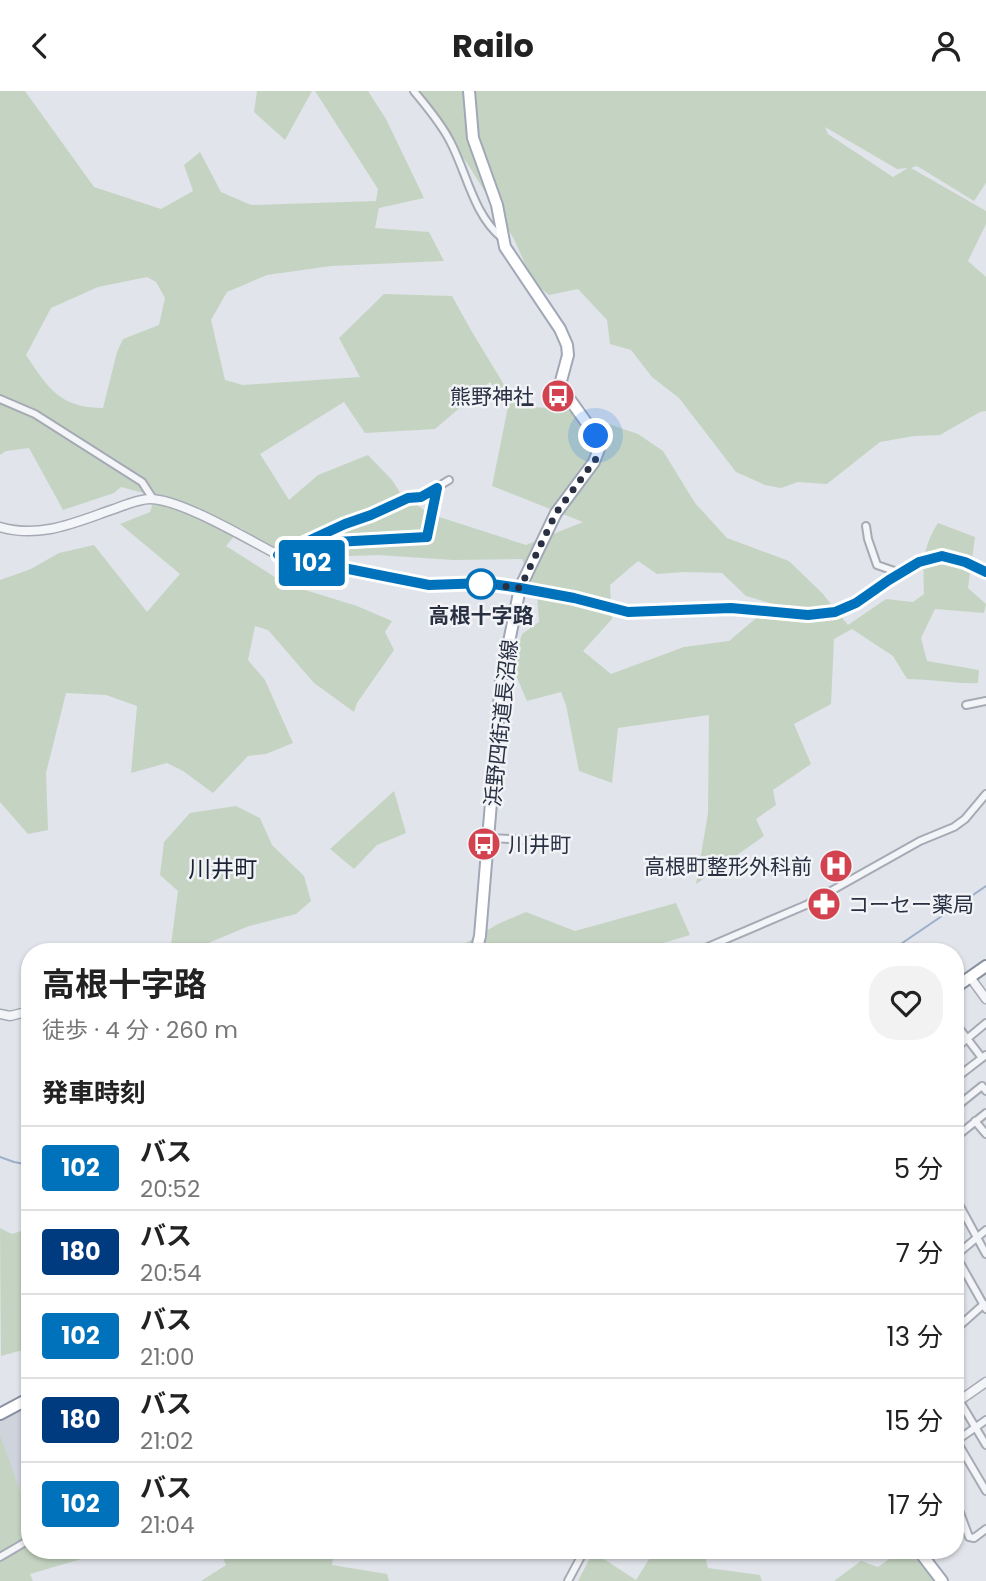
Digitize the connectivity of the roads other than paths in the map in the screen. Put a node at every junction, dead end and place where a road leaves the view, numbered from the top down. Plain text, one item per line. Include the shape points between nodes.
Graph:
1 (414, 91) edge
2 (469, 91) edge
3 (502, 238) junction
4 (0, 399) edge
5 (449, 480) dead end
6 (437, 488) junction
7 (153, 499) junction
8 (866, 526) dead end
9 (0, 527) edge
10 (311, 545) dead end
11 (278, 555) junction
12 (986, 572) edge
13 (900, 573) junction
14 (520, 588) junction
15 (986, 701) edge
16 (966, 705) dead end
17 (986, 794) edge
18 (489, 838) junction
19 (530, 840) dead end
20 (478, 943) edge
21 (717, 943) edge
22 (986, 966) edge
23 (970, 977) junction
24 (964, 981) edge
25 (986, 999) edge
26 (21, 1013) edge
27 (0, 1014) edge
28 (986, 1023) edge
29 (964, 1034) edge
30 (967, 1038) junction
31 (964, 1041) edge
32 (984, 1056) edge
33 (964, 1072) edge
34 (986, 1091) edge
35 (964, 1101) edge
36 (986, 1113) edge
37 (975, 1121) junction
38 (964, 1130) edge
39 (986, 1134) edge
40 (964, 1214) edge
41 (986, 1230) edge
42 (977, 1238) junction
43 (964, 1249) edge
44 (986, 1254) edge
45 (964, 1270) edge
46 (985, 1305) edge
47 (964, 1323) edge
48 (986, 1382) edge
49 (964, 1396) edge
50 (21, 1403) edge
51 (964, 1411) edge
52 (0, 1414) edge
53 (986, 1420) edge
54 (976, 1427) junction
55 (964, 1435) edge
56 (986, 1445) edge
57 (964, 1454) edge
58 (986, 1491) edge
59 (964, 1519) edge
60 (986, 1529) edge
61 (21, 1545) edge
62 (0, 1557) edge
63 (580, 1559) edge
64 (925, 1559) edge
65 (568, 1581) edge
66 (942, 1581) edge

1 - 3 street via 451,142 468,185
2 - 3 main road, 浜野四街道長沼線 via 473,138 498,205
3 - 14 main road, 浜野四街道長沼線 via 564,336 568,355 563,390 596,436 599,449 556,513
4 - 7 street via 35,414 142,482
5 - 6 street
6 - 10 street via 427,537
6 - 11 street
7 - 9 street via 58,529 29,533
7 - 11 street via 174,504
8 - 13 street via 877,565
11 - 14 street via 429,585 485,583
12 - 13 street via 942,556
13 - 14 street via 856,603 835,612 808,615 731,608 628,612
14 - 18 main road, 浜野四街道長沼線 via 501,681
15 - 16 street
17 - 21 street via 954,827 806,905
18 - 19 street
18 - 20 main road, 浜野四街道長沼線
22 - 23 main road
23 - 24 main road
23 - 25 street
26 - 27 street
28 - 30 street
29 - 30 street
30 - 31 street
30 - 32 street
32 - 33 street
34 - 35 street via 982,1086
36 - 37 street
37 - 38 street
37 - 39 street
40 - 42 street
41 - 42 street
42 - 43 street
42 - 44 street
45 - 46 street
46 - 47 street
48 - 49 street
50 - 52 main road
51 - 54 street
53 - 54 street
54 - 55 street
54 - 56 street
57 - 58 street
59 - 60 street via 969,1537
61 - 62 street
63 - 65 street
64 - 66 main road

